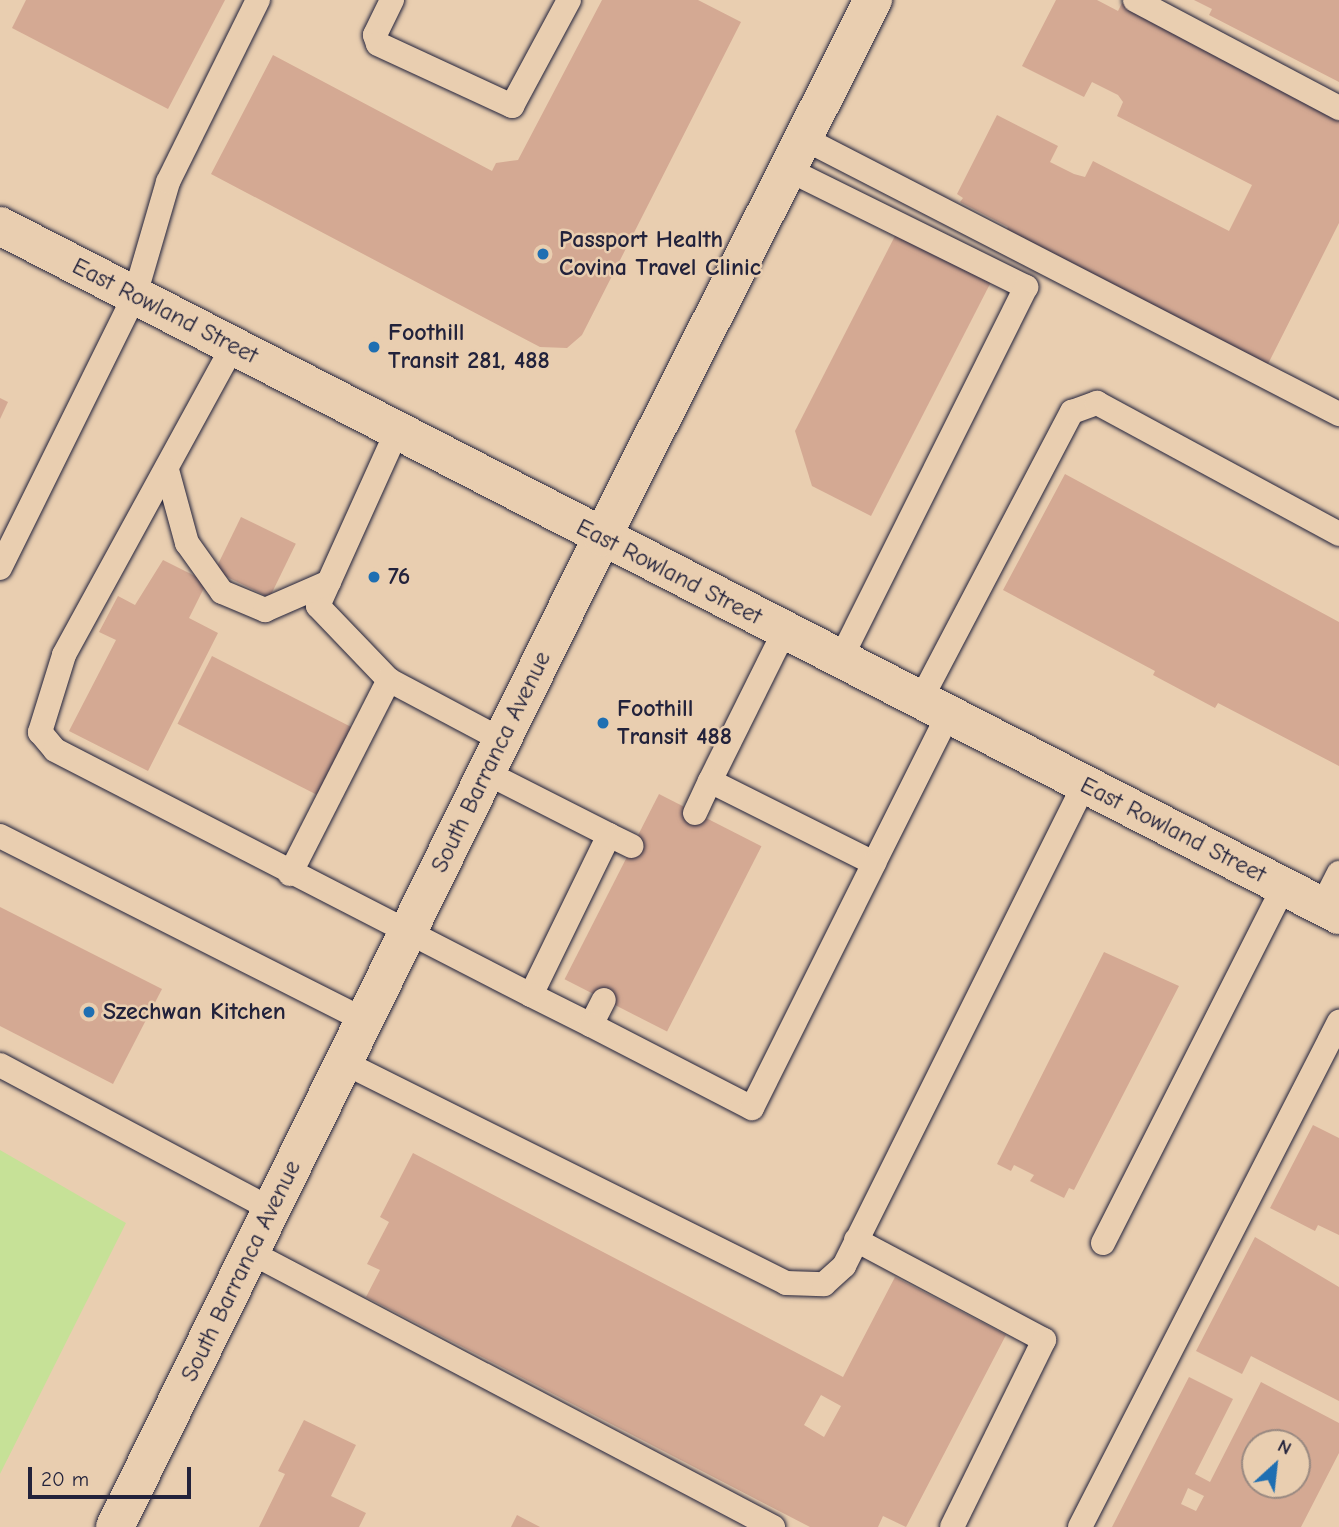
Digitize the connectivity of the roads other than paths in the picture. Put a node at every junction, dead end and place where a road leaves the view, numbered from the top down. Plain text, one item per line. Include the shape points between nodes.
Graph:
1 (258, 0) edge
2 (393, 0) edge
3 (569, 0) edge
4 (1135, 0) edge
5 (872, 1) edge
6 (1339, 108) edge
7 (795, 154) junction
8 (0, 226) edge
9 (135, 295) junction
10 (233, 346) junction
11 (1339, 414) edge
12 (397, 430) junction
13 (167, 470) junction
14 (1339, 534) edge
15 (602, 537) junction
16 (0, 568) edge
17 (329, 582) junction
18 (784, 632) junction
19 (840, 660) junction
20 (389, 680) junction
21 (934, 708) junction
22 (495, 756) junction
23 (710, 781) junction
24 (1084, 785) junction
25 (695, 813) dead end
26 (609, 835) junction
27 (0, 836) edge
28 (632, 846) dead end
29 (874, 863) junction
30 (1339, 873) edge
31 (290, 874) junction
32 (1284, 887) junction
33 (1331, 911) edge
34 (408, 932) junction
35 (531, 995) junction
36 (604, 1000) dead end
37 (364, 1020) junction
38 (1339, 1022) edge
39 (591, 1025) junction
40 (344, 1062) junction
41 (0, 1065) edge
42 (271, 1209) junction
43 (856, 1240) junction
44 (1103, 1243) dead end
45 (250, 1252) junction
46 (115, 1527) edge
47 (773, 1527) edge
48 (952, 1527) edge
49 (1080, 1527) edge

1 - 9 lane via 168,182
2 - 3 lane via 375,35 378,44 512,106
4 - 6 lane
5 - 7 main road, South Barranca Avenue
7 - 11 lane
7 - 15 main road, South Barranca Avenue
7 - 19 lane via 1026,288
8 - 9 main road, East Rowland Street
9 - 10 main road, East Rowland Street
9 - 16 lane
10 - 12 main road, East Rowland Street
10 - 13 lane
12 - 15 main road, East Rowland Street
12 - 17 lane
13 - 17 lane via 187,543 222,592 265,610
13 - 31 lane via 64,654 40,732 55,750
14 - 21 lane via 1097,403 1072,412
15 - 18 main road, East Rowland Street
15 - 22 main road, South Barranca Avenue
17 - 20 lane via 318,607
18 - 19 main road, East Rowland Street
18 - 23 lane
19 - 21 main road, East Rowland Street
20 - 22 lane
20 - 31 lane
21 - 24 main road, East Rowland Street
21 - 29 lane
22 - 26 lane
22 - 34 main road, South Barranca Avenue
23 - 25 lane
23 - 29 lane
24 - 32 main road, East Rowland Street
24 - 43 lane
26 - 28 lane
26 - 35 lane
27 - 37 lane
29 - 39 lane via 752,1108
30 - 33 lane
31 - 34 lane
32 - 33 main road, East Rowland Street
32 - 44 lane
34 - 35 lane
34 - 37 main road, South Barranca Avenue
35 - 39 lane
36 - 39 lane
37 - 40 main road, South Barranca Avenue
38 - 49 lane
40 - 42 main road, South Barranca Avenue
40 - 43 lane via 786,1283 824,1284 844,1266
41 - 42 lane
42 - 45 main road, South Barranca Avenue
43 - 48 lane via 1044,1340
45 - 46 main road, South Barranca Avenue
45 - 47 lane

